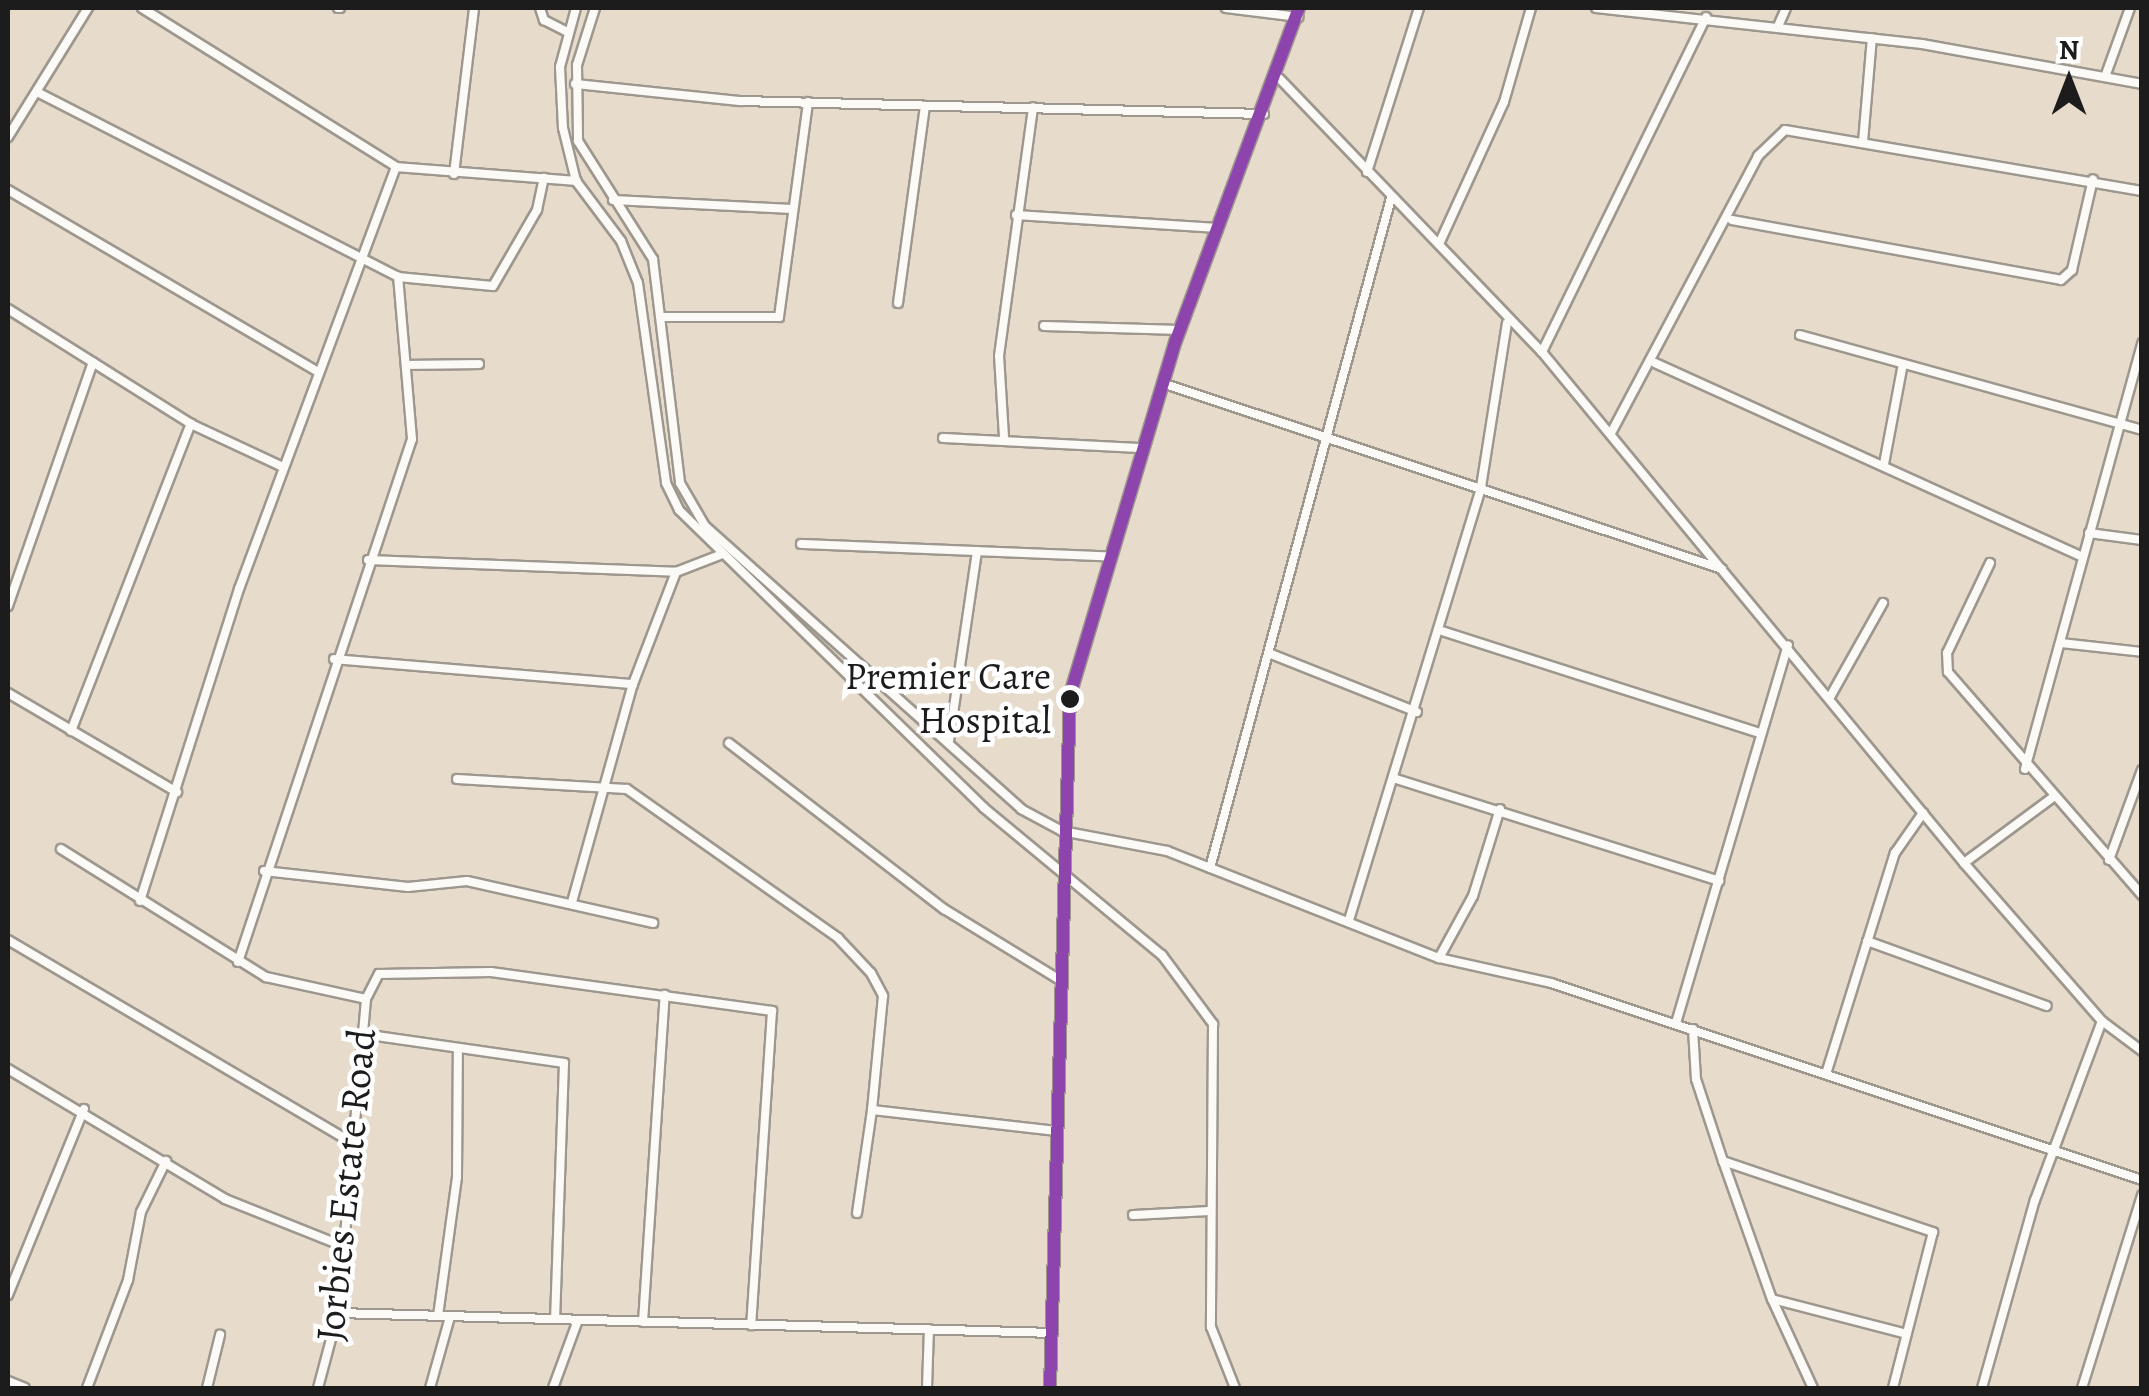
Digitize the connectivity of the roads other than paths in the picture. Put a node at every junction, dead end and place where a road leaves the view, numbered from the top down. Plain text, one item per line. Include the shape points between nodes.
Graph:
1 (88, 8) edge
2 (142, 8) edge
3 (474, 8) edge
4 (540, 8) edge
5 (576, 8) edge
6 (595, 8) edge
7 (1226, 8) edge
8 (1419, 8) edge
9 (1531, 8) edge
10 (1596, 8) edge
11 (1786, 8) edge
12 (2130, 8) edge
13 (1298, 12) edge
14 (1706, 17) junction
15 (1779, 24) junction
16 (568, 32) junction
17 (1872, 38) junction
18 (2106, 77) junction
19 (1280, 79) junction
20 (575, 84) junction
21 (2142, 84) edge
22 (37, 92) junction
23 (808, 102) junction
24 (926, 106) junction
25 (1033, 108) junction
26 (1264, 114) junction
27 (8, 138) edge
28 (1863, 142) junction
29 (396, 167) junction
30 (1367, 172) junction
31 (454, 174) junction
32 (544, 178) junction
33 (2093, 178) junction
34 (576, 181) junction
35 (8, 190) edge
36 (2142, 191) edge
37 (1391, 198) junction
38 (613, 200) junction
39 (793, 209) junction
40 (1016, 215) junction
41 (1732, 220) junction
42 (1218, 228) junction
43 (1438, 244) junction
44 (357, 262) junction
45 (398, 277) junction
46 (898, 303) dead end
47 (8, 309) edge
48 (664, 317) junction
49 (1507, 324) junction
50 (1044, 326) dead end
51 (1179, 330) junction
52 (1800, 335) dead end
53 (2142, 343) edge
54 (1542, 352) junction
55 (93, 362) junction
56 (1655, 363) junction
57 (480, 364) dead end
58 (407, 365) junction
59 (1902, 369) junction
60 (316, 371) junction
61 (1162, 383) junction
62 (191, 424) junction
63 (2115, 427) junction
64 (2142, 430) edge
65 (1611, 432) junction
66 (1332, 436) junction
67 (943, 438) dead end
68 (1004, 438) junction
69 (1140, 448) junction
70 (1884, 464) junction
71 (282, 467) junction
72 (1481, 486) junction
73 (2089, 533) junction
74 (2142, 540) edge
75 (801, 544) dead end
76 (977, 550) junction
77 (720, 555) junction
78 (1106, 556) junction
79 (2082, 557) junction
80 (368, 560) junction
81 (1990, 563) dead end
82 (1722, 570) junction
83 (676, 572) junction
84 (1883, 603) dead end
85 (8, 606) edge
86 (1442, 631) junction
87 (2061, 643) junction
88 (1788, 645) junction
89 (2142, 652) edge
90 (1270, 654) junction
91 (334, 660) junction
92 (633, 684) junction
93 (8, 693) edge
94 (1830, 697) junction
95 (1417, 712) junction
96 (71, 732) junction
97 (1760, 733) junction
98 (949, 740) junction
99 (730, 743) dead end
100 (2025, 769) junction
101 (2142, 770) edge
102 (456, 779) dead end
103 (1396, 779) junction
104 (609, 783) junction
105 (177, 792) junction
106 (2052, 798) junction
107 (1500, 808) junction
108 (2136, 808) edge
109 (1922, 813) junction
110 (1062, 831) junction
111 (61, 849) dead end
112 (2109, 860) junction
113 (1964, 864) junction
114 (1060, 868) junction
115 (1210, 868) junction
116 (264, 871) junction
117 (2142, 876) edge
118 (1719, 881) junction
119 (2133, 885) junction
120 (2142, 895) edge
121 (140, 901) junction
122 (572, 902) junction
123 (1348, 920) junction
124 (653, 924) dead end
125 (8, 940) edge
126 (1867, 941) junction
127 (1439, 958) junction
128 (238, 962) junction
129 (1060, 980) junction
130 (665, 994) junction
131 (366, 1000) junction
132 (2047, 1006) dead end
133 (2102, 1021) junction
134 (1676, 1023) junction
135 (1694, 1029) junction
136 (363, 1034) junction
137 (458, 1048) junction
138 (2142, 1051) edge
139 (8, 1068) edge
140 (1826, 1074) junction
141 (84, 1109) junction
142 (872, 1110) junction
143 (1055, 1131) junction
144 (351, 1142) junction
145 (2052, 1153) junction
146 (166, 1161) junction
147 (1723, 1161) junction
148 (2142, 1180) edge
149 (2142, 1194) edge
150 (1210, 1211) junction
151 (857, 1213) dead end
152 (1133, 1215) dead end
153 (345, 1247) junction
154 (8, 1295) edge
155 (1772, 1299) junction
156 (338, 1314) junction
157 (438, 1316) junction
158 (450, 1316) junction
159 (555, 1319) junction
160 (578, 1320) junction
161 (644, 1322) junction
162 (750, 1325) junction
163 (928, 1330) junction
164 (1052, 1333) junction
165 (1907, 1334) junction
166 (220, 1335) dead end
167 (8, 1381) edge
168 (25, 1388) edge
169 (88, 1388) edge
170 (208, 1388) edge
171 (318, 1388) edge
172 (430, 1388) edge
173 (553, 1388) edge
174 (927, 1388) edge
175 (1050, 1388) edge
176 (1235, 1388) edge
177 (1813, 1388) edge
178 (1894, 1388) edge
179 (1982, 1388) edge
180 (2082, 1388) edge

1 - 22 street
2 - 29 street
3 - 31 street
4 - 16 street via 544,20
5 - 16 street
6 - 20 street
7 - 13 street
8 - 30 street
9 - 43 street via 1504,102
10 - 14 street
11 - 15 street
12 - 18 street
13 - 19 street
14 - 15 street
14 - 54 street
15 - 17 street
16 - 34 street via 560,86
17 - 18 street
17 - 28 street
18 - 21 street
19 - 26 street
19 - 30 street
20 - 23 street
20 - 38 street via 578,141
22 - 27 street
22 - 44 street
23 - 24 street
23 - 39 street
24 - 25 street
24 - 46 street
25 - 26 street
25 - 40 street
26 - 42 street
28 - 33 street
28 - 41 street via 1785,130 1758,156
29 - 31 street
29 - 44 street
30 - 37 street
31 - 32 street
32 - 34 street
32 - 45 street via 537,210 493,286
33 - 36 street
33 - 41 street via 2072,270 2060,280
34 - 77 street via 622,242 638,282 666,482
35 - 60 street
37 - 43 street
37 - 66 street
38 - 39 street
38 - 48 street via 654,259
39 - 48 street via 779,316
40 - 42 street
40 - 68 street via 999,356
41 - 56 street
42 - 51 street
43 - 49 street
44 - 45 street
44 - 60 street
45 - 58 street
47 - 55 street
48 - 98 street via 680,484 705,526
49 - 54 street
49 - 72 street
50 - 51 street
51 - 61 street
52 - 59 street
53 - 63 street
54 - 65 street
55 - 62 street
55 - 85 street
56 - 65 street
56 - 70 street
57 - 58 street
58 - 80 street via 412,439
59 - 63 street
59 - 70 street
60 - 71 street
61 - 66 street
61 - 69 street
62 - 71 street
62 - 96 street
63 - 64 street
63 - 73 street
65 - 82 street
66 - 72 street
66 - 90 street
67 - 68 street
68 - 69 street
69 - 78 street
70 - 79 street
71 - 105 street
72 - 82 street
72 - 86 street
73 - 74 street
73 - 79 street
75 - 76 street
76 - 78 street
76 - 98 street
77 - 83 street
77 - 114 street via 984,808
78 - 110 street via 1070,695
79 - 87 street
80 - 83 street
80 - 91 street
81 - 100 street via 1945,664
82 - 88 street
83 - 92 street
84 - 94 street
86 - 95 street
86 - 97 street
87 - 89 street
87 - 100 street
88 - 94 street
88 - 97 street
90 - 95 street
90 - 115 street
91 - 92 street
91 - 116 street
92 - 104 street
93 - 96 street
94 - 109 street
95 - 103 street
96 - 105 street
97 - 118 street
98 - 110 street via 1021,808
99 - 129 street via 944,909
100 - 106 street
101 - 108 street
102 - 104 street
103 - 107 street
103 - 123 street
104 - 122 street
104 - 142 street via 838,938 871,973 882,996
105 - 121 street
106 - 112 street
106 - 113 street
107 - 118 street
107 - 127 street via 1473,896
108 - 112 street
109 - 113 street
109 - 126 street via 1895,853
110 - 114 street
110 - 115 street via 1134,840
111 - 121 street
112 - 119 street
113 - 133 street
114 - 129 street
114 - 150 street via 1162,955 1213,1024
115 - 123 street
116 - 122 street via 408,887 437,878
116 - 128 street
117 - 119 street
118 - 134 street
119 - 120 street
121 - 128 street
122 - 124 street
123 - 127 street
125 - 144 street
126 - 132 street
126 - 140 street
127 - 134 street
128 - 131 street via 279,982
129 - 143 street
130 - 131 street, Jorbies Estate Road via 491,972 369,980
130 - 161 street
130 - 162 street via 772,1011 776,1020
131 - 136 street, Jorbies Estate Road
133 - 138 street
133 - 145 street
134 - 135 street
135 - 140 street
135 - 147 street via 1696,1079
136 - 137 street
136 - 144 street, Jorbies Estate Road
137 - 157 street via 457,1177
137 - 159 street via 564,1063
139 - 141 street
140 - 145 street
141 - 146 street
141 - 154 street
142 - 143 street
142 - 151 street
143 - 164 street
144 - 153 street, Jorbies Estate Road
145 - 148 street
145 - 179 street
146 - 153 street via 244,1209
146 - 169 street via 140,1212 128,1280
147 - 155 street
147 - 165 street via 1928,1226 1937,1239
149 - 180 street
150 - 152 street
150 - 176 street via 1212,1327
153 - 156 street, Jorbies Estate Road
155 - 165 street
155 - 177 street
156 - 157 street
156 - 171 street, Jorbies Estate Road
157 - 158 street
158 - 159 street
158 - 172 street
159 - 160 street
160 - 161 street
160 - 173 street
161 - 162 street
162 - 163 street
163 - 164 street
163 - 174 street
164 - 175 street
165 - 178 street
166 - 170 street
167 - 168 street

